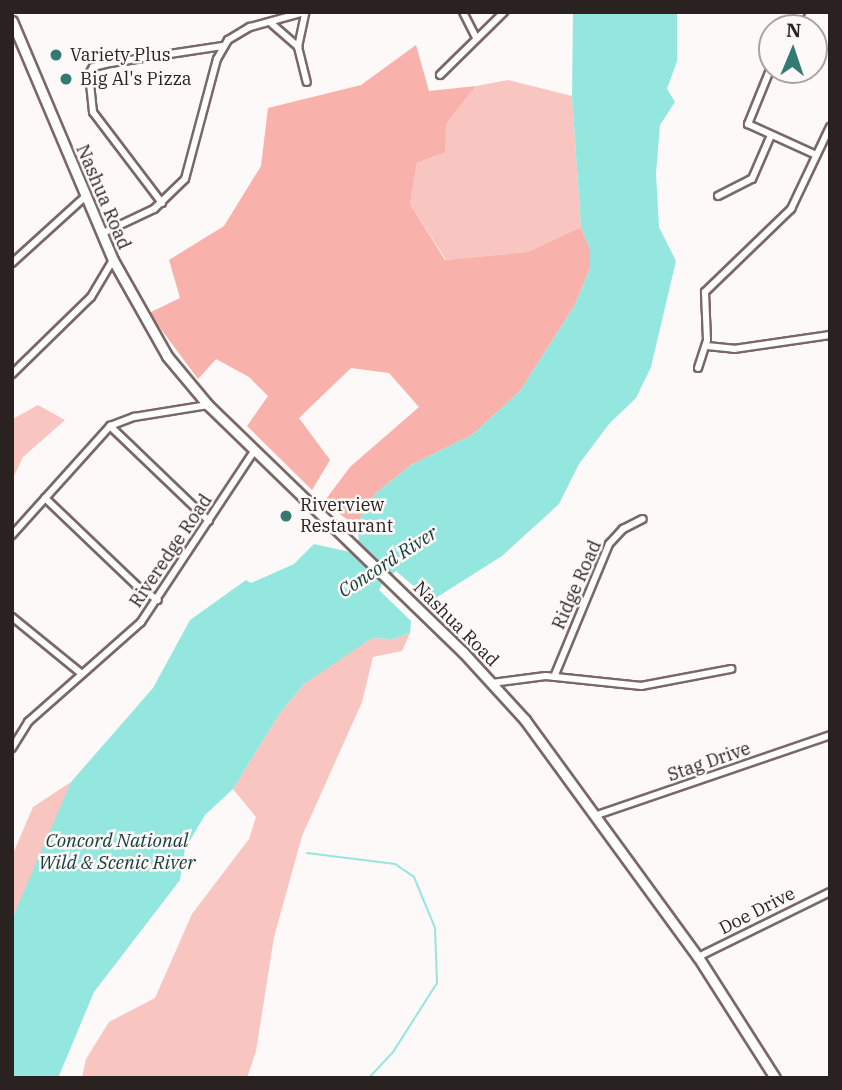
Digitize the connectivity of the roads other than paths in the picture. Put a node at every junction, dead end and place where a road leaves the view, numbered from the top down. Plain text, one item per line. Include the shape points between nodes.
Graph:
1 (305, 12) edge
2 (463, 12) edge
3 (504, 12) edge
4 (12, 21) edge
5 (270, 23) junction
6 (476, 38) junction
7 (223, 46) junction
8 (298, 47) junction
9 (440, 75) dead end
10 (307, 82) dead end
11 (763, 84) edge
12 (830, 127) edge
13 (771, 135) junction
14 (816, 155) junction
15 (86, 196) junction
16 (718, 196) dead end
17 (162, 203) junction
18 (101, 234) junction
19 (113, 260) junction
20 (12, 263) edge
21 (830, 335) edge
22 (706, 346) junction
23 (698, 368) dead end
24 (12, 374) edge
25 (208, 405) junction
26 (110, 426) junction
27 (255, 450) junction
28 (45, 498) junction
29 (643, 519) dead end
30 (209, 521) junction
31 (12, 535) edge
32 (158, 600) junction
33 (12, 617) edge
34 (731, 669) dead end
35 (82, 674) junction
36 (554, 677) junction
37 (492, 683) junction
38 (830, 735) edge
39 (12, 748) edge
40 (597, 815) junction
41 (830, 892) edge
42 (698, 957) junction
43 (775, 1078) edge

1 - 5 street
1 - 8 street
2 - 6 street
3 - 6 street
4 - 15 main road, Nashua Road
5 - 7 street via 242,30
5 - 8 street via 284,30
6 - 9 street
7 - 17 street via 192,165 181,186
7 - 17 street via 110,63 90,71 93,112
8 - 10 street
11 - 13 street via 749,114 750,126
12 - 14 street
13 - 14 street
13 - 16 street via 752,179
14 - 22 street via 791,209 708,288 703,301
15 - 18 main road, Nashua Road
15 - 20 street
17 - 18 street
18 - 19 main road, Nashua Road
19 - 24 street via 91,297
19 - 25 main road, Nashua Road via 158,342
21 - 22 street via 734,349
22 - 23 street
25 - 26 street via 134,417
25 - 27 main road, Nashua Road
26 - 28 street
26 - 30 street
27 - 30 street, Riveredge Road
27 - 37 main road, Nashua Road
28 - 31 street
28 - 32 street via 137,586
29 - 36 street, Ridge Road via 623,529 609,544
30 - 32 street, Riveredge Road
32 - 35 street, Riveredge Road via 141,622
33 - 35 street
34 - 36 street via 641,687
35 - 39 street, Riveredge Road via 28,722
36 - 37 street
37 - 40 main road, Nashua Road via 558,760
38 - 40 street, Stag Drive
40 - 42 main road, Nashua Road
41 - 42 street, Doe Drive
42 - 43 main road, Nashua Road

